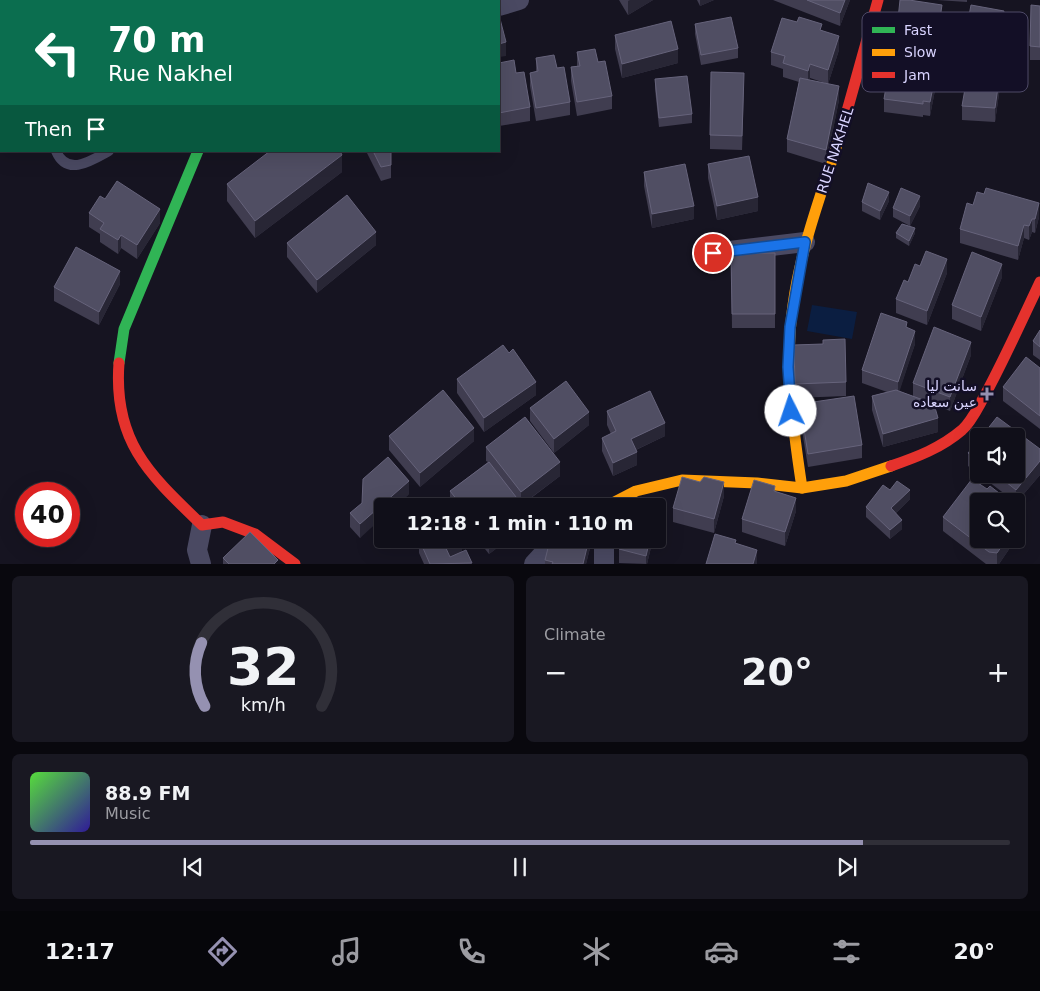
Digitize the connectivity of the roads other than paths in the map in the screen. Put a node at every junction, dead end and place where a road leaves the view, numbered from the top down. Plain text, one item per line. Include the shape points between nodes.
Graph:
1 (519, 0) edge
2 (500, 6) edge
3 (862, 62) edge
4 (57, 152) edge
5 (107, 152) edge
6 (198, 152) edge
7 (805, 242) junction
8 (713, 253) dead end
9 (1040, 282) edge
10 (802, 488) junction
11 (622, 498) edge
12 (202, 525) junction
13 (549, 548) edge
14 (604, 548) edge
15 (200, 564) edge
16 (295, 564) edge
17 (534, 564) edge
18 (604, 564) edge

1 - 2 street
3 - 7 street, RUE NAKHEL
4 - 5 lane via 68,166 76,166
6 - 12 street via 124,329 118,383 123,418 132,446 150,473
7 - 8 street
7 - 10 street, RUE NAKHEL via 790,327 788,367
9 - 10 street via 991,385 962,429 922,455 846,481
10 - 11 street via 682,480 636,491
12 - 15 street via 197,550
12 - 16 street via 224,522 255,534
13 - 17 street
14 - 18 street

